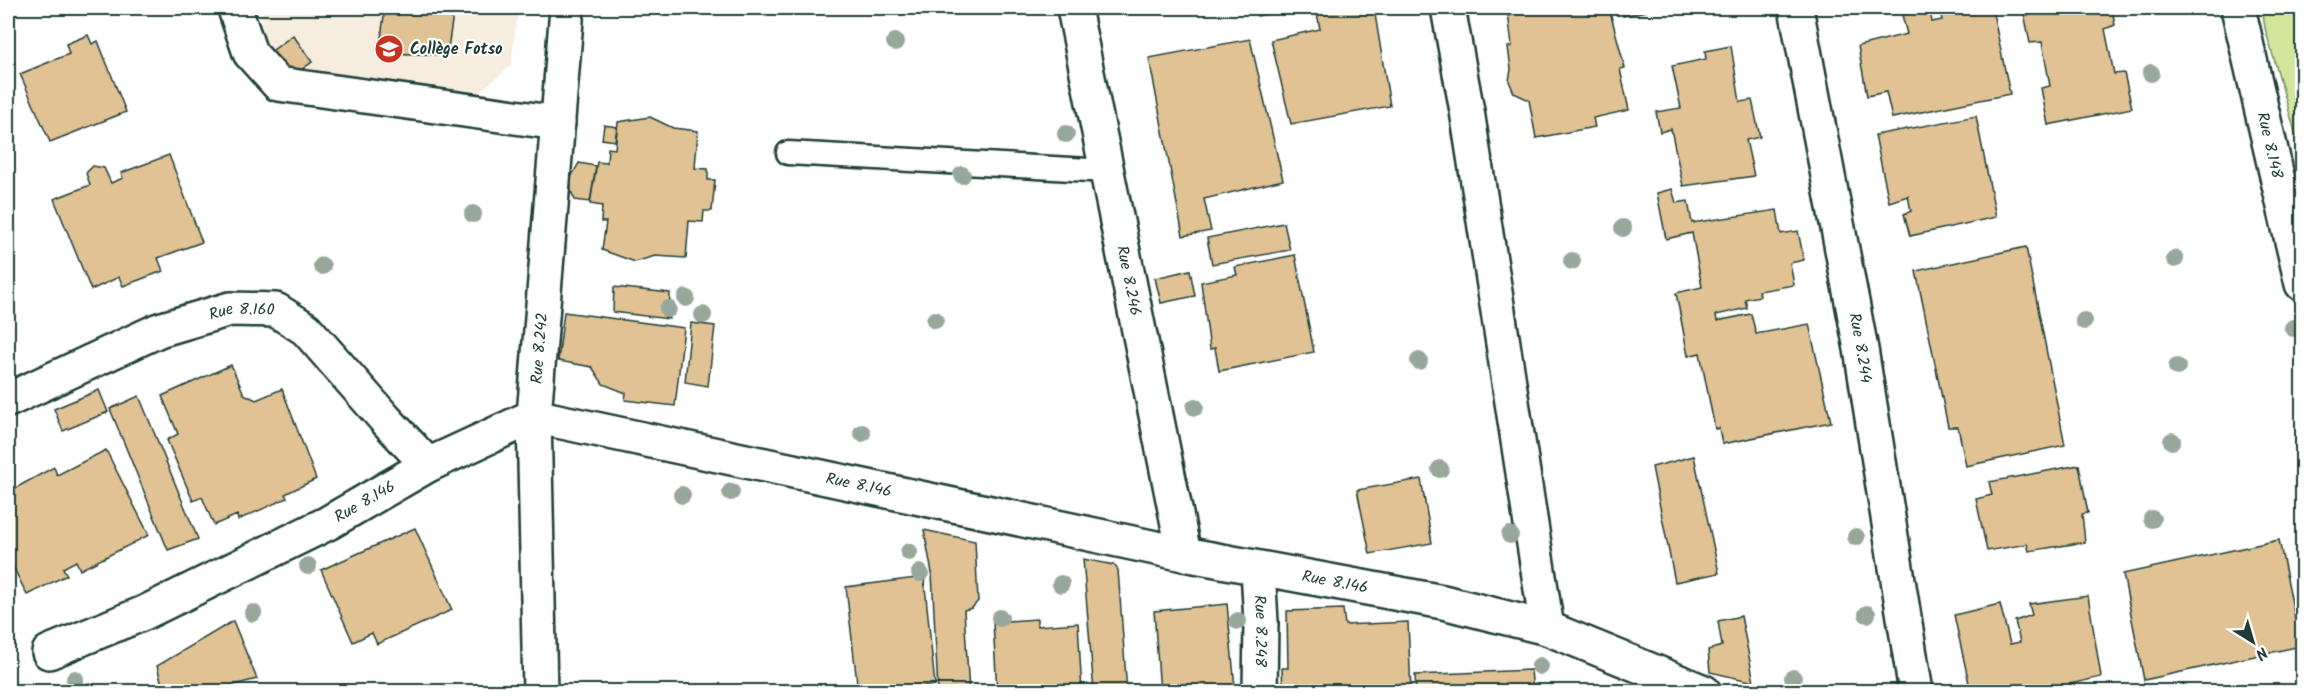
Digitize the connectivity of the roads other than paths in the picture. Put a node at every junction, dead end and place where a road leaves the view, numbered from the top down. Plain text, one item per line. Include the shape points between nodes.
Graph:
1 (236, 8) edge
2 (567, 8) edge
3 (1074, 8) edge
4 (1448, 8) edge
5 (1796, 8) edge
6 (2238, 8) edge
7 (558, 123) junction
8 (788, 153) dead end
9 (1107, 171) junction
10 (2302, 284) edge
11 (8, 400) edge
12 (534, 416) junction
13 (429, 465) junction
14 (1184, 554) junction
15 (1258, 569) junction
16 (1546, 628) junction
17 (49, 652) dead end
18 (540, 692) edge
19 (1260, 692) edge
20 (1704, 692) edge
21 (1916, 692) edge

1 - 7 street via 250,53 278,84
2 - 7 street, Rue 8.242
3 - 9 street, Rue 8.246
4 - 16 street
5 - 21 street, Rue 8.244 via 1861,349
6 - 10 street, Rue 8.148
7 - 12 street, Rue 8.242
8 - 9 lane
9 - 14 street, Rue 8.246
11 - 13 street, Rue 8.160 via 159,330 230,309 276,310 306,329
12 - 13 street, Rue 8.146
12 - 14 street, Rue 8.146
12 - 18 street, Rue 8.242
13 - 17 street, Rue 8.146 via 318,528 144,613
14 - 15 street, Rue 8.146
15 - 16 street, Rue 8.146 via 1443,602
15 - 19 street, Rue 8.248
16 - 20 street, Rue 8.146

